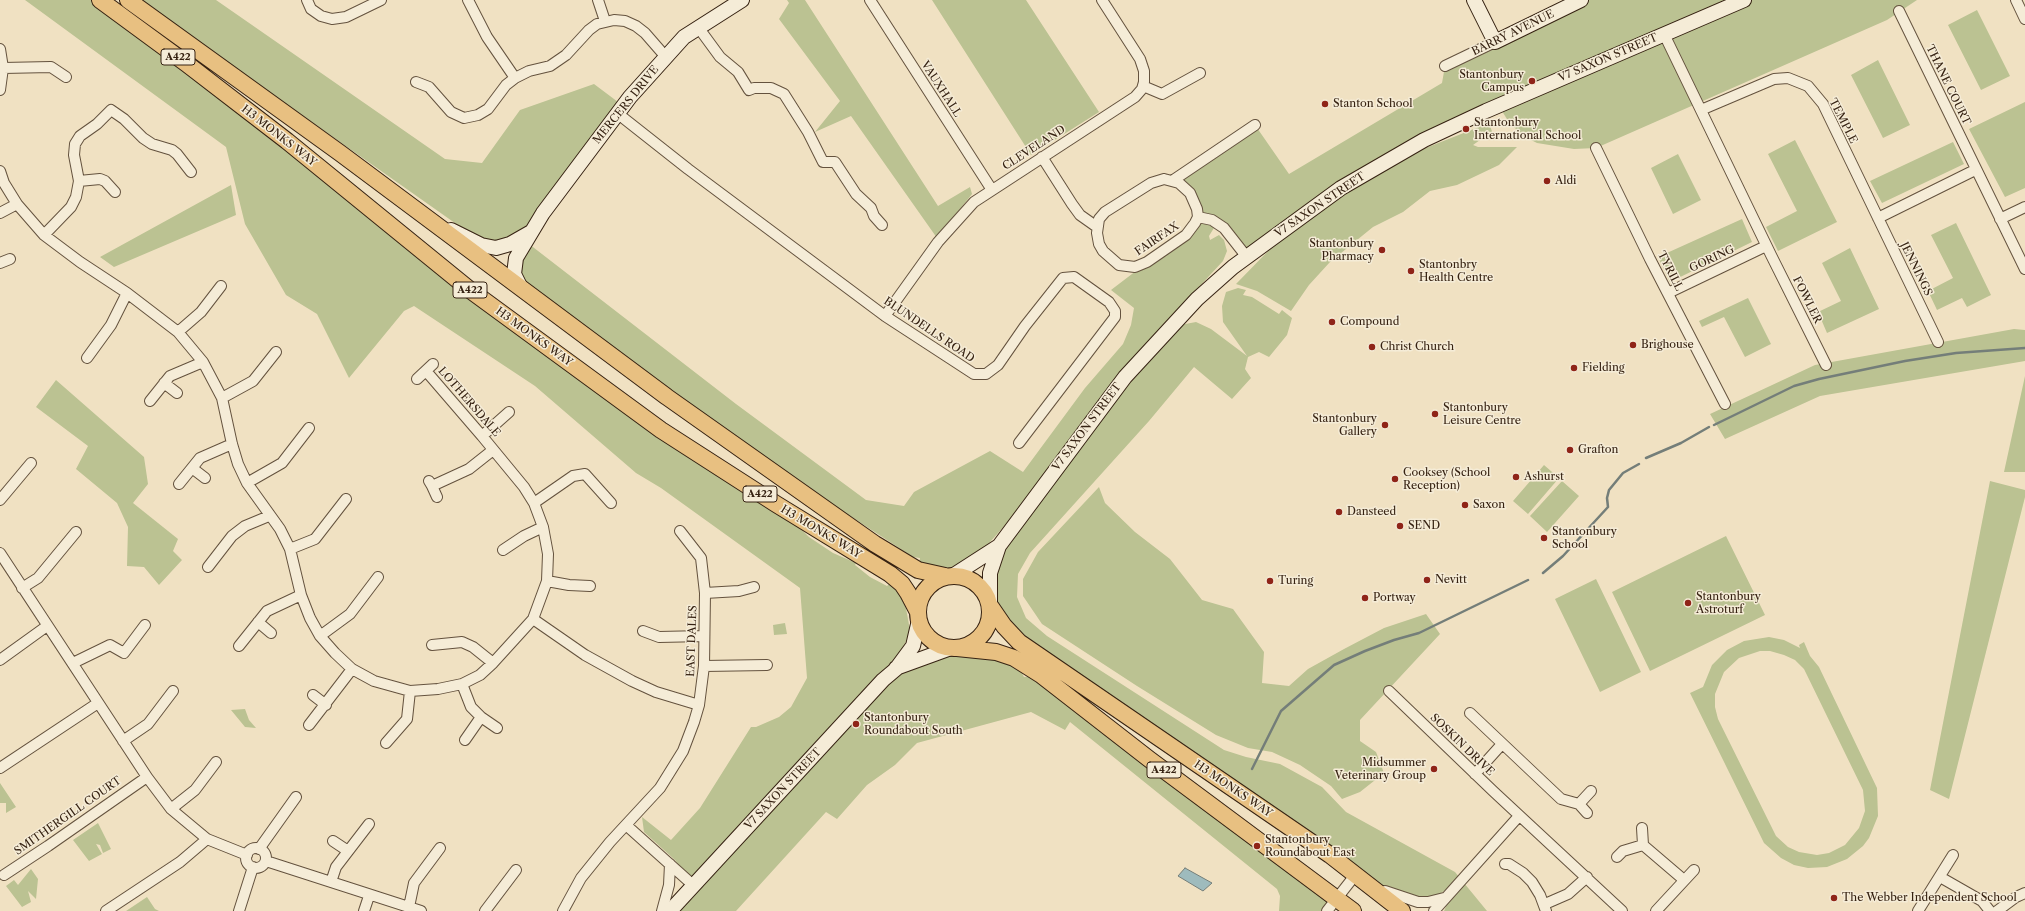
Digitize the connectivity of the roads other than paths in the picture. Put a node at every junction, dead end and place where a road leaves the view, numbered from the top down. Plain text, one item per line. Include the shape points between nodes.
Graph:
1 (100, 0) edge
2 (128, 0) edge
3 (307, 0) edge
4 (381, 0) edge
5 (468, 0) edge
6 (598, 0) edge
7 (742, 0) edge
8 (870, 0) edge
9 (1102, 0) edge
10 (1474, 0) edge
11 (1581, 0) edge
12 (1744, 0) edge
13 (2016, 0) edge
14 (1899, 10) dead end
15 (2025, 18) edge
16 (605, 21) junction
17 (698, 27) junction
18 (1664, 34) junction
19 (1495, 42) junction
20 (0, 49) edge
21 (665, 56) junction
22 (1445, 66) dead end
23 (3, 68) junction
24 (1200, 72) dead end
25 (66, 76) dead end
26 (516, 78) junction
27 (416, 82) dead end
28 (1143, 86) junction
29 (0, 90) edge
30 (1702, 110) junction
31 (617, 113) junction
32 (1255, 125) dead end
33 (1596, 148) dead end
34 (1042, 157) junction
35 (1975, 170) junction
36 (0, 171) edge
37 (191, 172) dead end
38 (79, 181) junction
39 (1172, 181) junction
40 (992, 190) junction
41 (115, 192) dead end
42 (17, 204) junction
43 (1872, 207) joint
44 (2025, 207) edge
45 (0, 213) edge
46 (424, 216) junction
47 (1198, 217) junction
48 (1878, 218) junction
49 (2000, 219) junction
50 (882, 225) dead end
51 (1097, 227) junction
52 (532, 232) junction
53 (44, 235) junction
54 (1766, 246) junction
55 (1246, 256) junction
56 (2025, 270) edge
57 (221, 286) dead end
58 (521, 288) junction
59 (127, 293) junction
60 (1668, 293) junction
61 (885, 316) junction
62 (178, 332) junction
63 (1938, 342) dead end
64 (276, 352) dead end
65 (87, 358) dead end
66 (203, 362) junction
67 (1826, 365) dead end
68 (418, 379) dead end
69 (164, 383) junction
70 (178, 393) dead end
71 (222, 398) junction
72 (150, 401) dead end
73 (1725, 404) dead end
74 (509, 412) dead end
75 (309, 428) dead end
76 (482, 436) junction
77 (1019, 443) dead end
78 (232, 444) junction
79 (493, 450) junction
80 (30, 463) dead end
81 (192, 468) junction
82 (206, 478) dead end
83 (247, 483) junction
84 (179, 484) dead end
85 (437, 497) dead end
86 (346, 499) dead end
87 (0, 500) edge
88 (611, 503) dead end
89 (534, 504) junction
90 (270, 516) junction
91 (542, 527) junction
92 (680, 531) dead end
93 (76, 532) dead end
94 (999, 546) junction
95 (290, 549) junction
96 (503, 550) dead end
97 (0, 553) edge
98 (208, 567) dead end
99 (950, 576) junction
100 (378, 577) dead end
101 (547, 581) junction
102 (590, 586) dead end
103 (754, 586) dead end
104 (22, 588) junction
105 (705, 593) junction
106 (301, 595) junction
107 (990, 605) junction
108 (919, 616) junction
109 (533, 619) junction
110 (258, 622) junction
111 (144, 625) dead end
112 (47, 626) junction
113 (643, 631) dead end
114 (271, 633) dead end
115 (320, 636) junction
116 (704, 636) junction
117 (432, 645) dead end
118 (239, 646) dead end
119 (954, 648) junction
120 (1019, 652) junction
121 (0, 660) edge
122 (73, 663) junction
123 (493, 663) junction
124 (767, 665) dead end
125 (704, 666) junction
126 (352, 669) junction
127 (1044, 669) junction
128 (893, 672) junction
129 (462, 684) junction
130 (410, 690) junction
131 (173, 691) dead end
132 (1389, 691) dead end
133 (313, 695) dead end
134 (98, 703) junction
135 (326, 705) junction
136 (699, 705) junction
137 (1484, 711) dead end
138 (481, 717) junction
139 (309, 725) dead end
140 (497, 728) dead end
141 (465, 740) dead end
142 (123, 741) junction
143 (386, 743) dead end
144 (1502, 744) junction
145 (216, 762) dead end
146 (0, 768) edge
147 (1475, 774) junction
148 (146, 776) junction
149 (1591, 791) dead end
150 (296, 797) dead end
151 (1579, 804) junction
152 (171, 809) junction
153 (1587, 813) dead end
154 (1519, 816) junction
155 (369, 824) dead end
156 (626, 825) junction
157 (1642, 828) dead end
158 (207, 839) junction
159 (333, 840) dead end
160 (1643, 845) junction
161 (259, 848) junction
162 (440, 848) dead end
163 (348, 851) junction
164 (247, 855) junction
165 (1953, 855) dead end
166 (1617, 857) dead end
167 (266, 861) junction
168 (1508, 862) dead end
169 (670, 864) junction
170 (252, 867) junction
171 (516, 870) dead end
172 (1694, 870) dead end
173 (1356, 874) junction
174 (4, 875) dead end
175 (1587, 877) junction
176 (1940, 877) junction
177 (1684, 880) junction
178 (332, 882) junction
179 (1369, 884) junction
180 (693, 885) junction
181 (2025, 893) edge
182 (369, 896) junction
183 (1444, 898) junction
184 (680, 904) edge
185 (1332, 905) edge
186 (409, 907) junction
187 (1545, 908) edge
188 (1658, 910) edge
189 (106, 911) edge
190 (239, 911) edge
191 (364, 911) edge
192 (421, 911) edge
193 (485, 911) edge
194 (563, 911) edge
195 (662, 911) edge
196 (670, 911) edge
197 (1353, 911) edge
198 (1402, 911) edge
199 (1434, 911) edge
200 (1622, 911) edge
201 (1918, 911) edge
202 (1990, 911) edge
203 (1997, 911) edge

1 - 108 main road, H3 MONKS WAY / A422 via 287,141 470,290 661,430 896,579 908,593
2 - 46 main road, H3 MONKS WAY / A422
3 - 4 street via 311,9 321,16 332,19 346,17
5 - 26 street via 487,36
6 - 16 street
7 - 17 street, MERCERS DRIVE
8 - 40 street, VAUXHALL
9 - 28 street via 1140,59 1144,71
10 - 19 street
11 - 19 street, BARRY AVENUE
12 - 18 street, V7 SAXON STREET
13 - 15 street
14 - 35 street, THANE COURT
16 - 21 street via 625,21 636,26
16 - 26 street via 589,30 566,55 550,66 529,71
17 - 21 street, MERCERS DRIVE
17 - 50 street via 720,57 738,72 746,93 754,88 771,88 784,94 823,162 835,162 856,194 871,208
18 - 30 street
18 - 55 street, V7 SAXON STREET via 1424,140 1341,188
19 - 22 street, BARRY AVENUE
20 - 23 street
21 - 31 street, MERCERS DRIVE
23 - 25 street via 51,67
23 - 29 street
24 - 28 street via 1162,94
26 - 27 street via 506,86 488,109 478,115 464,118 451,112 429,87
28 - 34 street, CLEVELAND via 1135,97
30 - 43 street, TEMPLE via 1774,80 1788,78 1808,86 1823,104
30 - 54 street
31 - 52 street, MERCERS DRIVE via 543,213
31 - 61 street, BLUNDELLS ROAD
32 - 39 street
33 - 60 street, TYRILL
34 - 40 street, CLEVELAND
34 - 51 street via 1080,215
35 - 48 street
35 - 49 street, THANE COURT
36 - 42 street
37 - 38 street via 178,154 152,144 111,110 80,136 75,144 74,155
38 - 41 street via 100,179
38 - 53 street via 71,207
39 - 47 street via 1184,186 1190,193
39 - 51 street via 1164,179 1151,183 1104,212
40 - 61 street, CLEVELAND via 974,202 954,223
42 - 45 street
42 - 53 street
43 - 48 street, JENNINGS
44 - 49 street
46 - 52 street via 481,245 496,248 510,244
46 - 58 main road, H3 MONKS WAY / A422
47 - 51 street, FAIRFAX via 1186,235 1152,259 1135,267 1120,265 1103,251
47 - 55 street via 1212,220 1224,228
48 - 63 street, JENNINGS
49 - 56 street
52 - 58 street, MERCERS DRIVE via 516,258 514,274
53 - 59 street
54 - 60 street, GORING
54 - 67 street, FOWLER
55 - 94 street, V7 SAXON STREET via 1207,290 1125,376
57 - 62 street via 201,312
58 - 99 main road, H3 MONKS WAY / A422 via 667,397 875,544 918,570
59 - 62 street
59 - 65 street via 111,325
60 - 73 street, TYRILL
61 - 77 street, BLUNDELLS ROAD via 963,367 980,375 986,374 998,365 1063,278 1074,277 1109,302 1115,311 1115,317
62 - 66 street
64 - 71 street via 253,381
66 - 69 street via 170,376
66 - 71 street
68 - 76 street, LOTHERSDALE via 429,368
69 - 70 street
69 - 72 street
71 - 78 street
74 - 76 street
75 - 83 street via 282,462
76 - 79 street, LOTHERSDALE
78 - 81 street via 200,458
78 - 83 street
79 - 85 street via 469,469 430,484
79 - 89 street, LOTHERSDALE via 524,487
80 - 87 street
81 - 82 street
81 - 84 street
83 - 90 street
86 - 95 street via 315,539
88 - 89 street via 585,474 573,476
89 - 91 street, LOTHERSDALE
90 - 95 street
90 - 98 street via 245,526 232,536
91 - 96 street
91 - 101 street, LOTHERSDALE via 548,554
92 - 105 street, EAST DALES via 701,558
93 - 104 street via 38,578
94 - 99 street, V7 SAXON STREET
94 - 107 street, V7 SAXON STREET via 990,573
95 - 106 street
97 - 104 street
99 - 107 main road, A422 via 966,577 977,583 985,592
99 - 108 main road via 934,582 925,590 920,600
100 - 115 street via 350,614
101 - 102 street
101 - 109 street, LOTHERSDALE
103 - 105 street via 739,591
104 - 112 street
105 - 116 street, EAST DALES
106 - 110 street via 267,611
106 - 115 street
107 - 119 main road via 990,622 983,635 971,644
107 - 120 main road, H3 MONKS WAY / A422
108 - 119 main road, A422 via 923,630 930,639 940,645
108 - 128 street, V7 SAXON STREET via 912,646
109 - 123 street
109 - 136 street via 585,656 632,681 656,692
110 - 114 street
110 - 118 street
111 - 122 street via 124,653 110,645
112 - 121 street
112 - 122 street
113 - 116 street via 659,637
115 - 126 street
116 - 125 street, EAST DALES
117 - 123 street via 462,642 473,647
119 - 120 main road, H3 MONKS WAY / A422
119 - 128 street, V7 SAXON STREET
120 - 127 main road, H3 MONKS WAY / A422
122 - 134 street
123 - 129 street via 480,675
124 - 125 street
125 - 136 street, EAST DALES
126 - 130 street via 374,681
126 - 135 street
127 - 173 main road, H3 MONKS WAY / A422 via 1330,854
127 - 185 main road, H3 MONKS WAY / A422 via 1149,759 1311,879
128 - 180 street, V7 SAXON STREET
129 - 130 street via 438,689
129 - 138 street via 471,707
130 - 143 street via 407,719
131 - 142 street via 148,724
132 - 147 street, SOSKIN DRIVE
133 - 135 street
134 - 142 street
134 - 146 street
135 - 139 street
136 - 156 street, EAST DALES via 679,758 660,788
137 - 144 street via 1474,717
138 - 140 street
138 - 141 street
142 - 148 street
144 - 147 street
144 - 151 street via 1562,799
145 - 152 street via 195,790
147 - 154 street, SOSKIN DRIVE
148 - 152 street
148 - 174 street, SMITHERGILL COURT
149 - 151 street
150 - 161 street
151 - 153 street
152 - 158 street
154 - 175 street, SOSKIN DRIVE
154 - 183 street
155 - 163 street
156 - 169 street
156 - 194 street, EAST DALES via 581,878
157 - 160 street
158 - 164 street
158 - 189 street via 180,862
159 - 163 street
160 - 166 street via 1623,851
160 - 177 street
161 - 164 street via 253,848
161 - 167 street via 265,852
162 - 186 street via 414,883
163 - 178 street via 336,867
164 - 170 street via 248,864
165 - 176 street
167 - 170 street via 259,868
167 - 178 street
168 - 187 street via 1532,882
169 - 180 street
169 - 195 street
170 - 190 street
171 - 193 street
172 - 177 street
173 - 179 main road, H3 MONKS WAY / A422
173 - 185 street
175 - 187 street via 1568,894
175 - 200 street, SOSKIN DRIVE
176 - 201 street
176 - 202 street via 1982,901
177 - 188 street
178 - 182 street
179 - 183 street via 1397,897 1418,902
179 - 198 main road, H3 MONKS WAY / A422
180 - 184 street, V7 SAXON STREET
181 - 203 street
182 - 186 street
182 - 191 street
183 - 199 street
184 - 196 street, V7 SAXON STREET
185 - 197 main road, H3 MONKS WAY / A422
186 - 192 street

